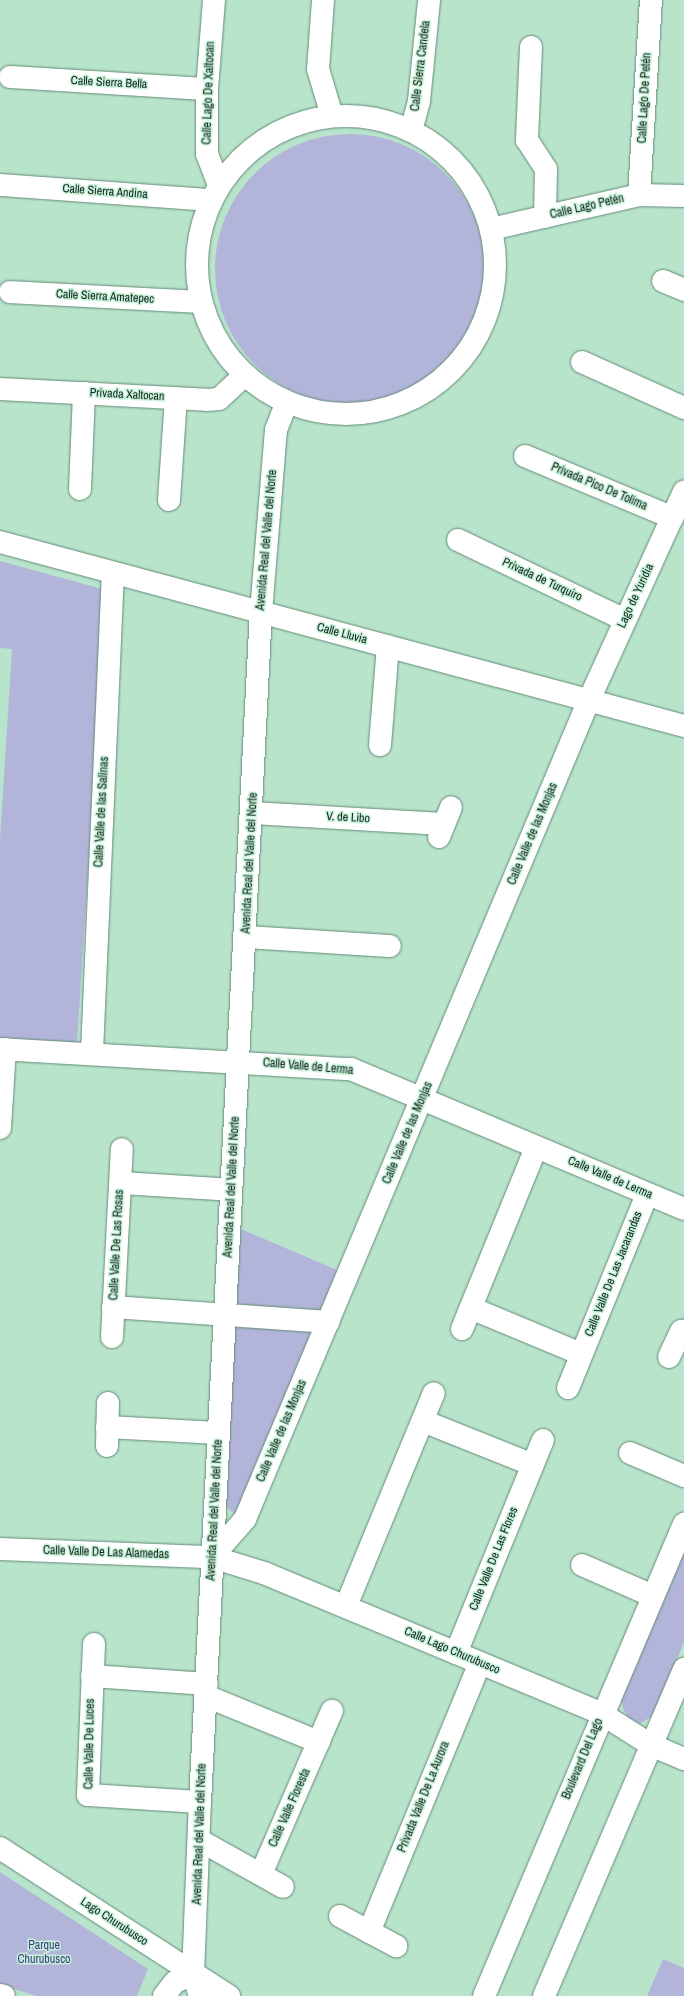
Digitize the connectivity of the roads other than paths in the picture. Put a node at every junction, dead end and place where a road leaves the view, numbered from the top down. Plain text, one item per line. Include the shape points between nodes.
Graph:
1 (214, 0) edge
2 (323, 0) edge
3 (430, 0) edge
4 (650, 0) edge
5 (531, 47) dead end
6 (10, 77) dead end
7 (207, 89) junction
8 (332, 116) junction
9 (411, 131) junction
10 (0, 185) edge
11 (215, 192) junction
12 (639, 195) junction
13 (684, 196) edge
14 (545, 217) junction
15 (491, 229) junction
16 (663, 281) dead end
17 (684, 290) edge
18 (10, 292) dead end
19 (200, 302) junction
20 (582, 362) dead end
21 (245, 375) junction
22 (0, 389) edge
23 (84, 393) junction
24 (176, 398) junction
25 (287, 402) junction
26 (684, 408) edge
27 (525, 456) dead end
28 (80, 489) dead end
29 (684, 492) edge
30 (169, 500) dead end
31 (673, 518) junction
32 (458, 540) dead end
33 (0, 542) edge
34 (113, 573) junction
35 (261, 612) junction
36 (625, 620) junction
37 (388, 646) junction
38 (589, 700) junction
39 (684, 726) edge
40 (382, 745) dead end
41 (253, 813) junction
42 (444, 823) dead end
43 (246, 937) junction
44 (390, 946) dead end
45 (2, 1049) edge
46 (92, 1052) junction
47 (240, 1061) junction
48 (422, 1098) junction
49 (0, 1128) edge
50 (536, 1148) junction
51 (122, 1149) dead end
52 (121, 1183) junction
53 (231, 1190) junction
54 (647, 1194) junction
55 (684, 1209) edge
56 (114, 1307) junction
57 (471, 1308) junction
58 (225, 1315) junction
59 (328, 1322) junction
60 (462, 1329) dead end
61 (112, 1337) dead end
62 (581, 1354) junction
63 (568, 1388) dead end
64 (434, 1394) dead end
65 (108, 1403) dead end
66 (423, 1421) junction
67 (218, 1433) junction
68 (543, 1440) dead end
69 (630, 1453) dead end
70 (533, 1464) junction
71 (684, 1476) edge
72 (684, 1524) edge
73 (0, 1549) edge
74 (212, 1557) junction
75 (583, 1564) dead end
76 (653, 1596) junction
77 (346, 1606) junction
78 (94, 1644) dead end
79 (456, 1653) junction
80 (480, 1662) junction
81 (684, 1669) edge
82 (92, 1676) junction
83 (206, 1690) junction
84 (332, 1711) dead end
85 (602, 1714) junction
86 (319, 1742) junction
87 (651, 1745) junction
88 (684, 1759) edge
89 (200, 1802) junction
90 (199, 1840) junction
91 (0, 1848) edge
92 (261, 1874) junction
93 (283, 1887) dead end
94 (340, 1916) dead end
95 (369, 1932) junction
96 (396, 1946) dead end
97 (194, 1974) junction
98 (0, 1995) edge
99 (4, 1996) edge
100 (164, 1996) edge
101 (200, 1996) edge
102 (229, 1996) edge
103 (484, 1996) edge
104 (544, 1996) edge

1 - 7 street, Calle Lago De Xaltocan
2 - 8 street via 318,69
3 - 9 street, Calle Sierra Candela via 419,101
4 - 12 street, Calle Lago De Petén
5 - 14 street via 527,140 546,169
6 - 7 street, Calle Sierra Bella
7 - 11 street, Calle Lago De Xaltocan via 207,154
8 - 9 street via 372,118
8 - 11 street via 305,121 274,134 236,163
9 - 15 street via 448,157 470,181
10 - 11 street, Calle Sierra Andina
11 - 19 street via 196,250
12 - 13 street, Calle Lago Petén
12 - 14 street, Calle Lago Petén
14 - 15 street, Calle Lago Petén
15 - 25 street via 495,266 491,303 477,337 455,367 426,390 393,406 349,413 319,412
16 - 17 street
18 - 19 street, Calle Sierra Amatepec
19 - 21 street via 225,354
20 - 26 street
21 - 24 street, Privada Xaltocan via 220,399
21 - 25 street
22 - 23 street, Privada Xaltocan
23 - 24 street, Privada Xaltocan
23 - 28 street
24 - 30 street
25 - 35 street, Avenida Real del Valle del Norte via 276,430
27 - 31 street, Privada Pico De Tolima
29 - 31 street, Lago de Yuridia
31 - 36 street, Lago de Yuridia
32 - 36 street, Privada de Turquiro
33 - 34 street, Calle Lluvia
34 - 35 street, Calle Lluvia
34 - 46 street, Calle Valle de las Salinas
35 - 37 street, Calle Lluvia
35 - 41 street, Avenida Real del Valle del Norte
36 - 38 street, Lago de Yuridia
37 - 38 street, Calle Lluvia
37 - 40 street
38 - 39 street, Calle Lluvia
38 - 48 street, Calle Valle de las Monjas
41 - 42 street, V. de Libo
41 - 43 street, Avenida Real del Valle del Norte
43 - 44 street
43 - 47 street, Avenida Real del Valle del Norte
45 - 46 street, Calle Valle de Lerma
45 - 49 street
46 - 47 street, Calle Valle de Lerma
47 - 48 street, Calle Valle de Lerma via 350,1069
47 - 53 street, Avenida Real del Valle del Norte
48 - 50 street, Calle Valle de Lerma
48 - 59 street, Calle Valle de las Monjas
50 - 54 street, Calle Valle de Lerma
50 - 57 street
51 - 52 street, Calle Valle De Las Rosas
52 - 53 street, Calle Valle De Las Rosas
52 - 56 street, Calle Valle De Las Rosas
53 - 58 street, Avenida Real del Valle del Norte
54 - 55 street, Calle Valle de Lerma
54 - 62 street, Calle Valle De Las Jacarandas
56 - 58 street, Calle Valle De Las Rosas
56 - 61 street, Calle Valle De Las Rosas
57 - 60 street
57 - 62 street
58 - 59 street, Calle Valle De Las Rosas
58 - 67 street, Avenida Real del Valle del Norte
59 - 74 street, Calle Valle de las Monjas via 245,1518
62 - 63 street, Calle Valle De Las Jacarandas
64 - 66 street
65 - 67 street via 107,1436
66 - 70 street
66 - 77 street
67 - 74 street, Avenida Real del Valle del Norte
68 - 70 street, Calle Valle De Las Flores
69 - 71 street
70 - 79 street, Calle Valle De Las Flores
72 - 76 street, Boulevard Del Lago
73 - 74 street, Calle Valle De Las Alamedas
74 - 77 street, Calle Lago Churubusco via 264,1573
74 - 83 street, Avenida Real del Valle del Norte
75 - 76 street
76 - 85 street, Boulevard Del Lago
77 - 79 street, Calle Lago Churubusco
78 - 82 street, Calle Valle De Luces
79 - 80 street, Calle Lago Churubusco
80 - 85 street, Calle Lago Churubusco
80 - 95 street, Privada Valle De La Aurora
81 - 87 street
82 - 83 street
82 - 89 street, Calle Valle De Luces via 88,1795
83 - 86 street
83 - 89 street, Avenida Real del Valle del Norte
84 - 86 street, Calle Valle Floresta
85 - 87 street, Calle Lago Churubusco
85 - 103 street, Boulevard Del Lago
86 - 92 street, Calle Valle Floresta
87 - 88 street, Calle Lago Churubusco
87 - 104 street
89 - 90 street, Avenida Real del Valle del Norte
90 - 92 street
90 - 97 street, Avenida Real del Valle del Norte
91 - 97 street, Lago Churubusco
92 - 93 street
94 - 95 street
95 - 96 street
97 - 100 street via 175,1982
97 - 101 street, Avenida Real del Valle del Norte
97 - 102 street, Lago Churubusco
98 - 99 street

